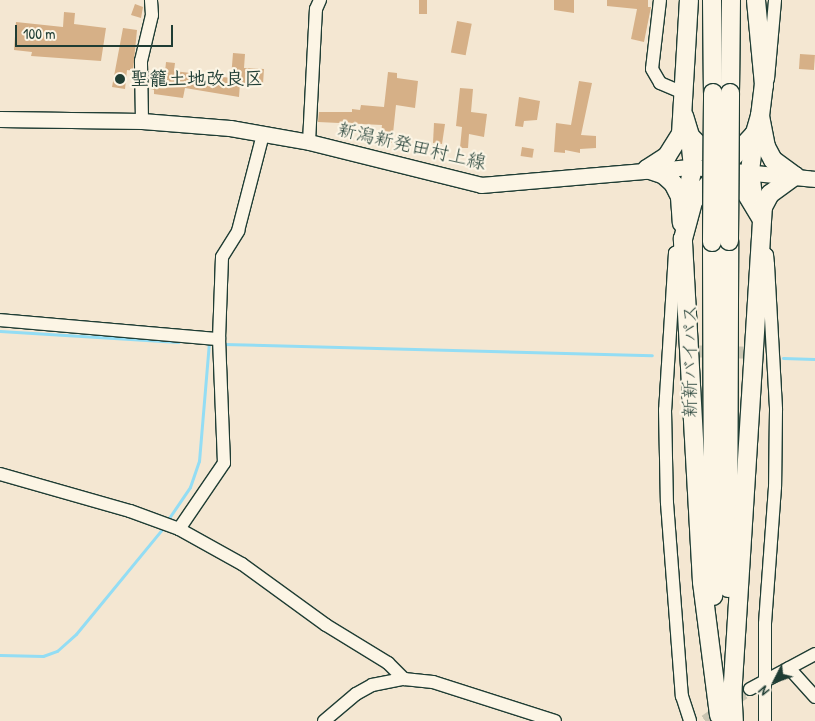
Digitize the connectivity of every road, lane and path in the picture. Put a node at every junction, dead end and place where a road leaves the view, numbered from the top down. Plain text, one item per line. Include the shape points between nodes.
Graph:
1 (151, 0) edge
2 (320, 0) edge
3 (660, 0) edge
4 (689, 0) edge
5 (712, 0) edge
6 (731, 0) edge
7 (756, 0) edge
8 (775, 0) edge
9 (764, 85) junction
10 (681, 92) junction
11 (722, 93) junction
12 (682, 112) junction
13 (760, 116) junction
14 (0, 119) edge
15 (142, 121) junction
16 (755, 133) junction
17 (264, 134) junction
18 (690, 136) junction
19 (309, 142) junction
20 (693, 167) junction
21 (647, 169) junction
22 (722, 169) junction
23 (750, 172) junction
24 (794, 176) junction
25 (815, 179) edge
26 (758, 212) junction
27 (682, 216) junction
28 (721, 242) junction
29 (682, 244) junction
30 (762, 251) junction
31 (0, 320) edge
32 (219, 340) junction
33 (760, 353) tunnel mouth
34 (774, 353) junction
35 (0, 474) edge
36 (179, 529) junction
37 (815, 654) edge
38 (789, 668) junction
39 (404, 679) junction
40 (764, 682) junction
41 (750, 689) tunnel mouth
42 (815, 697) edge
43 (732, 698) junction
44 (724, 719) edge
45 (324, 721) edge
46 (555, 721) edge
47 (690, 721) edge
48 (765, 721) edge

1 - 15 street via 152,15 141,61
2 - 19 street
3 - 10 street via 652,69 660,83
4 - 10 highway
5 - 11 highway, 新新バイパス
6 - 11 highway, 新新バイパス
7 - 9 highway
8 - 9 street via 770,77
9 - 13 highway
10 - 12 highway
11 - 28 highway, 新新バイパス, bridge
12 - 18 highway
12 - 21 highway via 677,144 667,156
13 - 16 highway
13 - 24 highway via 768,154
14 - 15 main road, 新潟新発田村上線
15 - 17 main road, 新潟新発田村上線
16 - 22 highway
16 - 23 highway
17 - 19 main road, 新潟新発田村上線
17 - 32 street via 238,231 222,257
18 - 20 highway
18 - 22 highway
19 - 21 main road, 新潟新発田村上線 via 482,185 516,185
20 - 21 main road, 新潟新発田村上線
20 - 22 main road, 新潟新発田村上線
20 - 27 highway
21 - 27 highway via 673,182
22 - 23 main road, 新潟新発田村上線
22 - 26 highway
22 - 29 highway via 693,201
23 - 24 main road, 新潟新発田村上線
23 - 26 highway
24 - 25 main road, 新潟新発田村上線
24 - 26 highway via 770,194
26 - 30 highway
27 - 29 highway
28 - 43 highway, 新新バイパス
28 - 44 highway, 新新バイパス via 714,609
29 - 44 highway via 701,573
29 - 47 street via 675,253 674,351 665,410 667,503 682,696
30 - 34 street via 767,255
30 - 43 highway
31 - 32 street
32 - 36 street via 224,463
33 - 34 street
34 - 40 street via 775,487
35 - 36 street via 130,511
36 - 39 street via 242,564 326,625 388,663
37 - 38 street
38 - 40 street
38 - 42 street
39 - 45 street via 372,685
39 - 46 street via 433,682
40 - 41 street
40 - 48 street
43 - 44 highway, 新新バイパス

